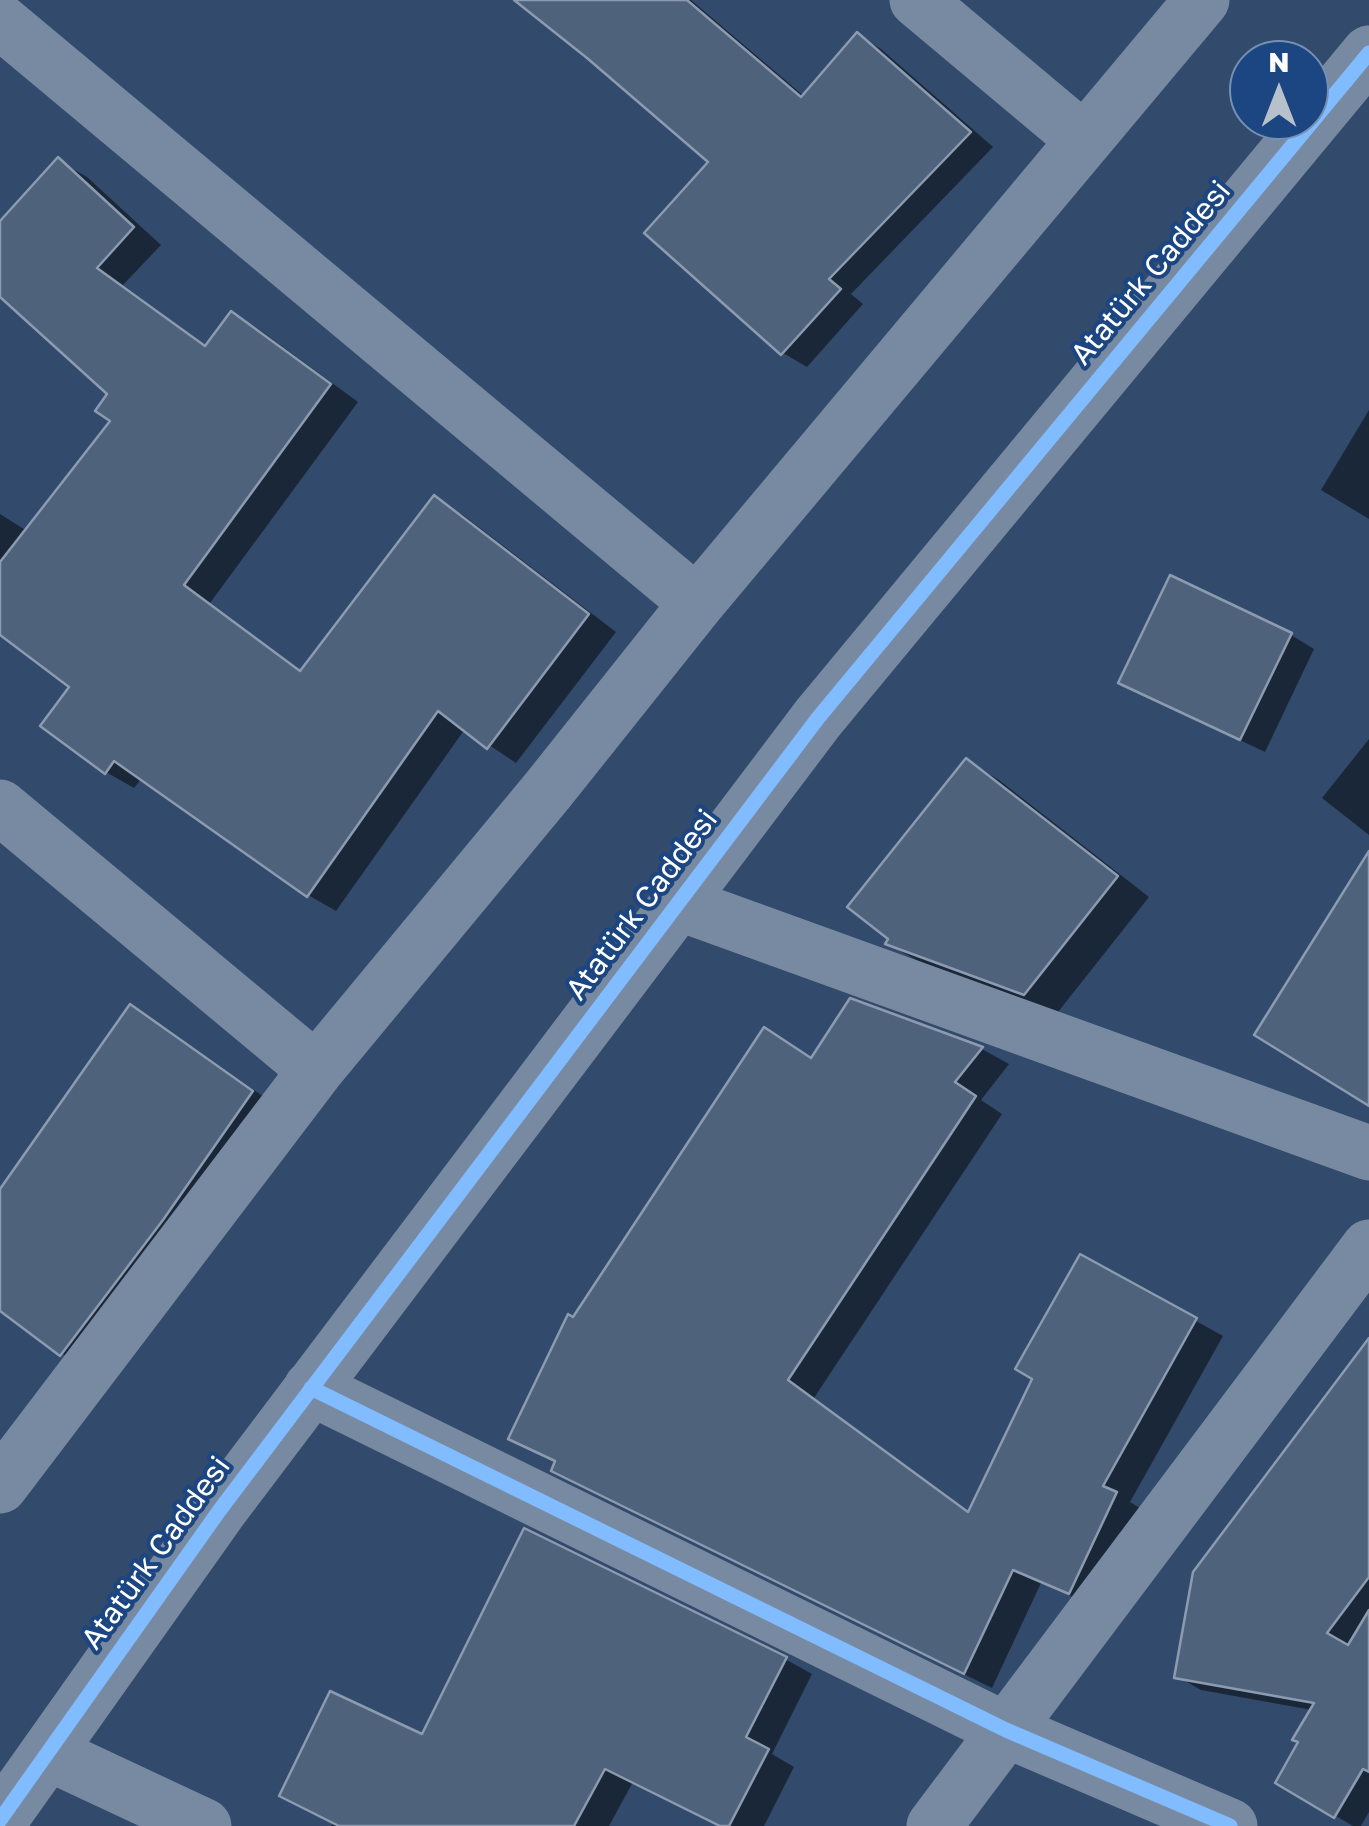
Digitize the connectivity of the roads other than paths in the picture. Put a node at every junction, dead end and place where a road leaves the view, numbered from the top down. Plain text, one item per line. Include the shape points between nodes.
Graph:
1 (917, 0) edge
2 (1202, 0) edge
3 (0, 21) edge
4 (1369, 53) edge
5 (1084, 140) junction
6 (697, 603) junction
7 (0, 807) edge
8 (678, 904) junction
9 (316, 1070) junction
10 (1369, 1153) edge
11 (1369, 1247) edge
12 (311, 1388) junction
13 (0, 1486) edge
14 (1006, 1730) junction
15 (48, 1753) junction
16 (0, 1820) edge
17 (204, 1826) edge
18 (934, 1826) edge
19 (1230, 1826) edge

1 - 5 street
2 - 5 street
3 - 6 street
4 - 8 street, Atatürk Caddesi via 818,718
5 - 6 street
6 - 9 street
7 - 9 street
8 - 10 street
8 - 12 street, Atatürk Caddesi
9 - 13 street
11 - 14 street
12 - 14 street
12 - 15 street, Atatürk Caddesi
14 - 18 street
14 - 19 street
15 - 16 street, Atatürk Caddesi
15 - 17 street

